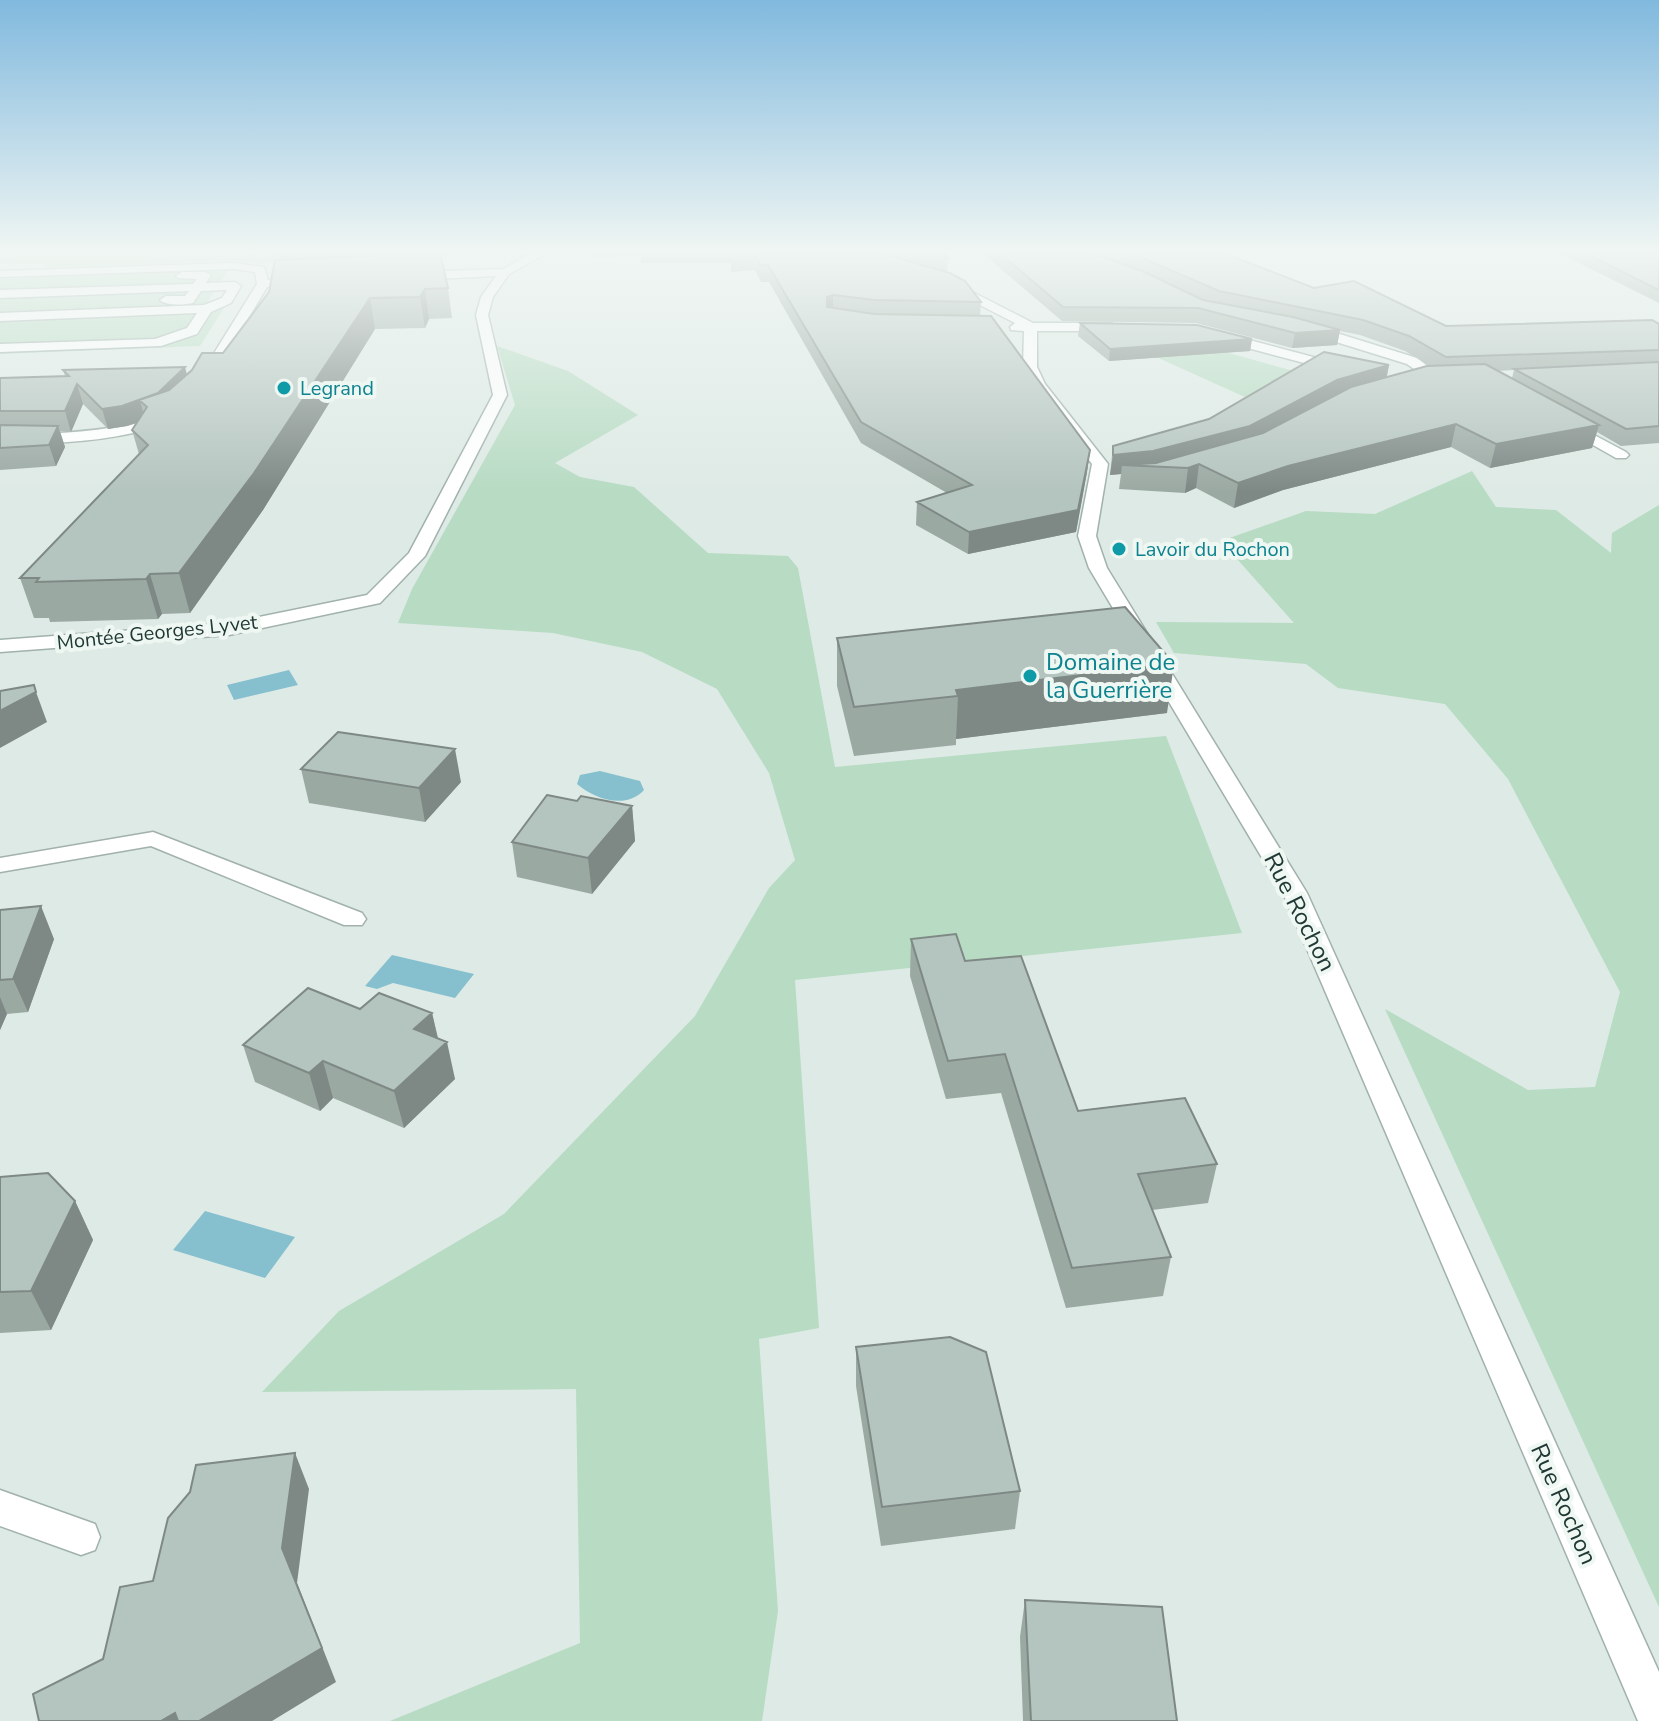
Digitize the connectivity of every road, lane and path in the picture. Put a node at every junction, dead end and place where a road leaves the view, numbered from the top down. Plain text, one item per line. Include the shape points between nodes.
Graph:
1 (74, 331) edge
2 (178, 331) edge
3 (233, 331) edge
4 (486, 331) edge
5 (1031, 331) edge
6 (1314, 331) edge
7 (1211, 334) edge
8 (0, 338) edge
9 (0, 348) edge
10 (1360, 373) edge
11 (1415, 383) edge
12 (1551, 416) edge
13 (131, 432) junction
14 (0, 438) edge
15 (146, 442) edge
16 (1621, 455) dead end
17 (0, 646) edge
18 (0, 865) edge
19 (353, 919) dead end
20 (0, 1508) edge
21 (81, 1537) dead end
22 (1659, 1720) edge

1 - 8 street
2 - 9 street via 156,343
3 - 13 street via 188,403 171,419
4 - 17 street, Montée Georges Lyvet via 500,395 416,556 373,599 229,629
5 - 22 street, Rue Rochon via 1030,367 1038,385 1100,464 1107,483 1087,536 1098,568 1295,893
6 - 11 street via 1412,361 1444,378
7 - 10 street
12 - 16 street
13 - 14 street via 82,439
13 - 15 street
18 - 19 street via 153,839
20 - 21 street

